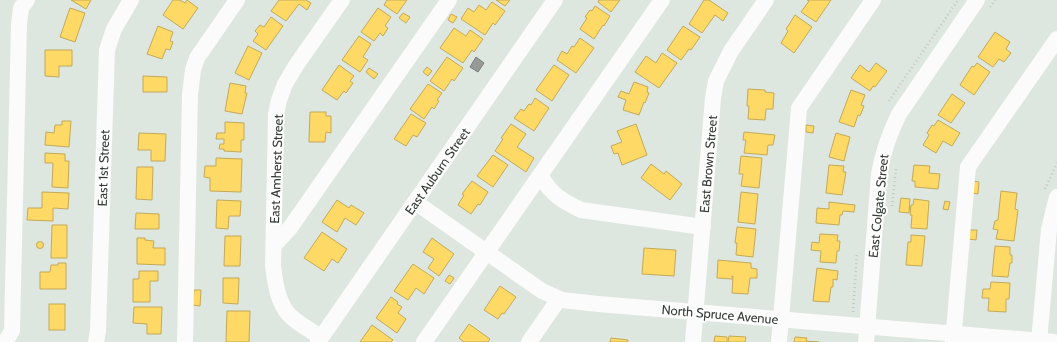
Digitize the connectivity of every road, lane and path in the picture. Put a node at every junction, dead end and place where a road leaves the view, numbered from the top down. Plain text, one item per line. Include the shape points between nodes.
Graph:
1 (27, 0) edge
2 (131, 0) edge
3 (237, 0) edge
4 (342, 0) edge
5 (449, 0) edge
6 (555, 0) edge
7 (662, 0) edge
8 (766, 0) edge
9 (873, 0) edge
10 (977, 0) edge
11 (1057, 39) edge
12 (1057, 163) edge
13 (896, 164) dead end
14 (540, 176) junction
15 (1050, 195) edge
16 (415, 202) junction
17 (892, 209) dead end
18 (703, 227) junction
19 (274, 245) junction
20 (487, 252) junction
21 (559, 299) junction
22 (696, 312) junction
23 (781, 319) junction
24 (866, 334) edge
25 (954, 338) edge
26 (320, 340) edge
27 (5, 342) edge
28 (96, 342) edge
29 (185, 342) edge
30 (424, 342) edge
31 (529, 342) edge
32 (693, 342) edge
33 (779, 342) edge
34 (1044, 342) edge

1 - 27 street via 22,8 19,24 12,331
2 - 28 street, East 1st Street via 114,29 107,50
3 - 29 street via 197,58 193,70 190,94
4 - 19 street, East Amherst Street via 285,84 276,114
5 - 19 street via 290,228
6 - 16 street, East Auburn Street
7 - 14 street
8 - 18 street, East Brown Street via 731,51 716,81
9 - 23 street via 799,108
10 - 24 street, East Colgate Street via 899,114 883,151
11 - 25 street via 968,167
12 - 15 path
13 - 17 path
14 - 18 street via 556,197 581,210
14 - 20 street
15 - 34 street
16 - 20 street, North Spruce Avenue
16 - 26 street, East Auburn Street
18 - 22 street, East Brown Street
19 - 26 street, East Amherst Street via 276,288 282,303 287,312
20 - 21 street, North Spruce Avenue via 542,291
20 - 30 street
21 - 22 street, North Spruce Avenue
21 - 31 street
22 - 23 street, North Spruce Avenue
22 - 32 street, East Brown Street
23 - 24 street, North Spruce Avenue
23 - 33 street
24 - 25 street, North Spruce Avenue
25 - 34 street, North Spruce Avenue

